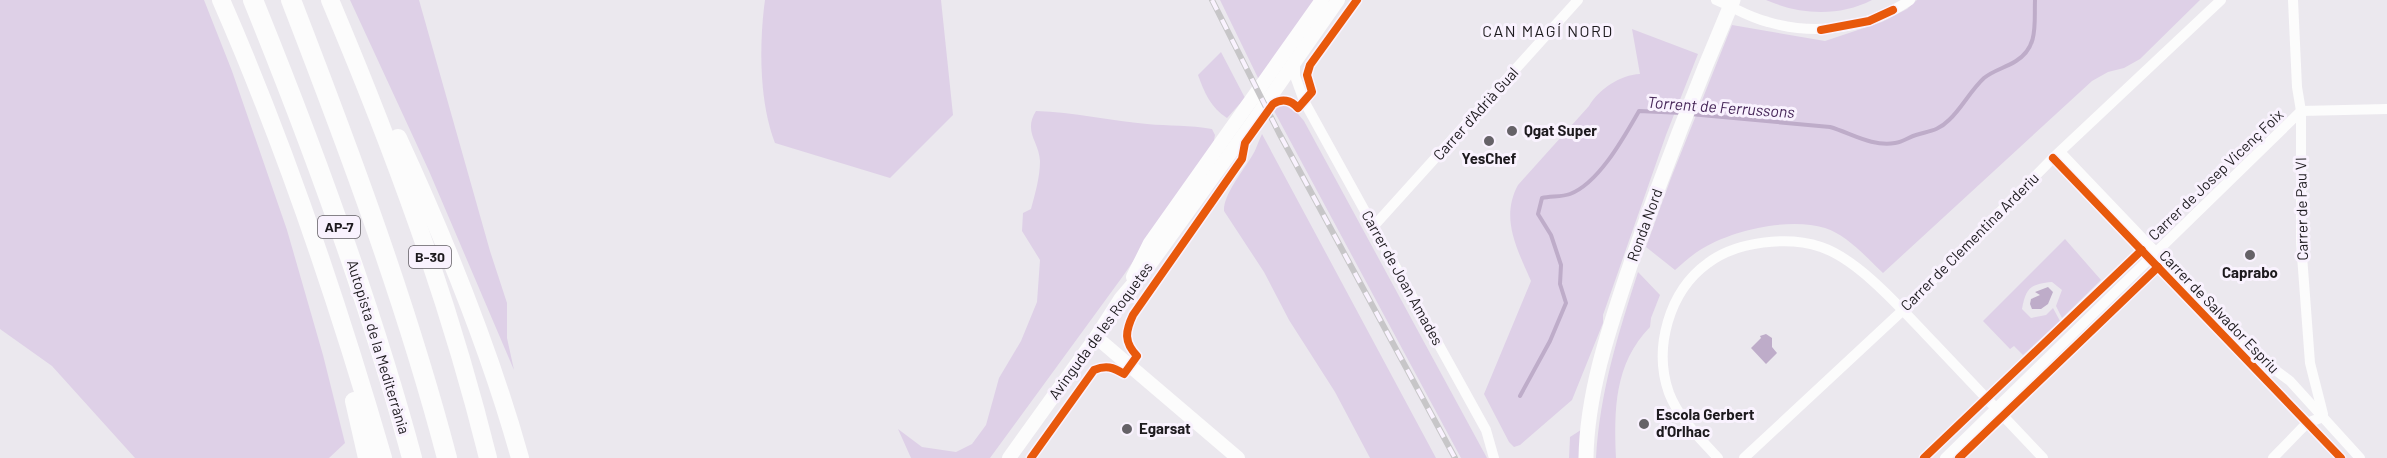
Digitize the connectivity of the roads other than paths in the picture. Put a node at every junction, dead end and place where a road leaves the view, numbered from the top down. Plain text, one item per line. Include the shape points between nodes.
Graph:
1 (221, 0) edge
2 (253, 0) edge
3 (291, 0) edge
4 (330, 0) edge
5 (1578, 0) edge
6 (1716, 0) edge
7 (1733, 0) edge
8 (1742, 0) edge
9 (1910, 0) edge
10 (2221, 0) edge
11 (2293, 0) edge
12 (1333, 1) edge
13 (1728, 24) junction
14 (355, 60) junction
15 (1295, 62) junction
16 (1282, 80) junction
17 (1267, 90) junction
18 (1304, 101) junction
19 (2387, 109) edge
20 (2301, 111) junction
21 (1248, 118) junction
22 (1687, 122) junction
23 (1230, 132) junction
24 (2060, 152) junction
25 (1194, 204) junction
26 (1373, 227) junction
27 (311, 233) junction
28 (2157, 252) junction
29 (1126, 293) junction
30 (1902, 311) junction
31 (1096, 337) junction
32 (1996, 409) junction
33 (2323, 417) junction
34 (368, 458) edge
35 (383, 458) edge
36 (412, 458) edge
37 (447, 458) edge
38 (488, 458) edge
39 (520, 458) edge
40 (1009, 458) edge
41 (1238, 458) edge
42 (1494, 458) edge
43 (1586, 458) edge
44 (1596, 458) edge
45 (1718, 458) edge
46 (1744, 458) edge
47 (1945, 458) edge
48 (2043, 458) edge
49 (2273, 458) edge
50 (2360, 458) edge

1 - 27 highway
2 - 36 highway, Autopista de la Mediterrània / AP-7 via 358,280
3 - 37 highway, AP-7 via 376,229
4 - 14 highway, B-30
5 - 26 street, Carrer d'Adrià Gual
6 - 9 street via 1766,22 1821,30 1869,21
7 - 13 main road, Ronda Nord
8 - 13 main road, Ronda Nord
10 - 24 street, Carrer de Clementina Arderiu
11 - 20 street, Carrer de Pau VI
12 - 15 street, Avinguda de les Roquetes
12 - 17 street, Avinguda de les Roquetes
13 - 22 main road, Ronda Nord
14 - 38 highway, B-30 via 431,259
14 - 39 highway via 387,114 441,231 491,360
15 - 16 street, Avinguda de les Roquetes
15 - 18 street, Carrer de Joan Amades via 1295,76
16 - 17 street, Avinguda de les Roquetes
16 - 18 street, Carrer de Joan Amades
17 - 21 street, Avinguda de les Roquetes
18 - 26 street, Carrer de Joan Amades
19 - 20 street
20 - 28 street, Carrer de Josep Vicenç Foix
20 - 33 street, Carrer de Pau VI via 2301,242 2310,363
21 - 23 street
21 - 25 street, Avinguda de les Roquetes
22 - 43 main road, Ronda Nord via 1639,242 1607,337 1589,416
22 - 44 main road, Ronda Nord via 1612,355 1602,396
23 - 25 street, Avinguda de les Roquetes via 1228,146 1200,184
23 - 29 street via 1150,243
24 - 28 street, Carrer de Salvador Espriu
24 - 30 street, Carrer de Clementina Arderiu
25 - 29 street, Avinguda de les Roquetes
26 - 42 street, Carrer de Joan Amades via 1486,430
27 - 34 highway
27 - 35 highway
28 - 32 street, Carrer de Josep Vicenç Foix
28 - 33 street, Carrer de Salvador Espriu via 2251,352 2290,381
29 - 31 street, Avinguda de les Roquetes
30 - 32 street
30 - 45 street via 1845,257 1820,246 1787,241 1756,245 1732,250 1707,263 1674,302 1667,321 1664,363 1669,393 1684,421
30 - 46 street, Carrer de Clementina Arderiu
31 - 40 street, Avinguda de les Roquetes
31 - 41 street
32 - 47 street, Carrer de Josep Vicenç Foix
32 - 48 street
33 - 49 street via 2307,423
33 - 50 street, Carrer de Salvador Espriu

